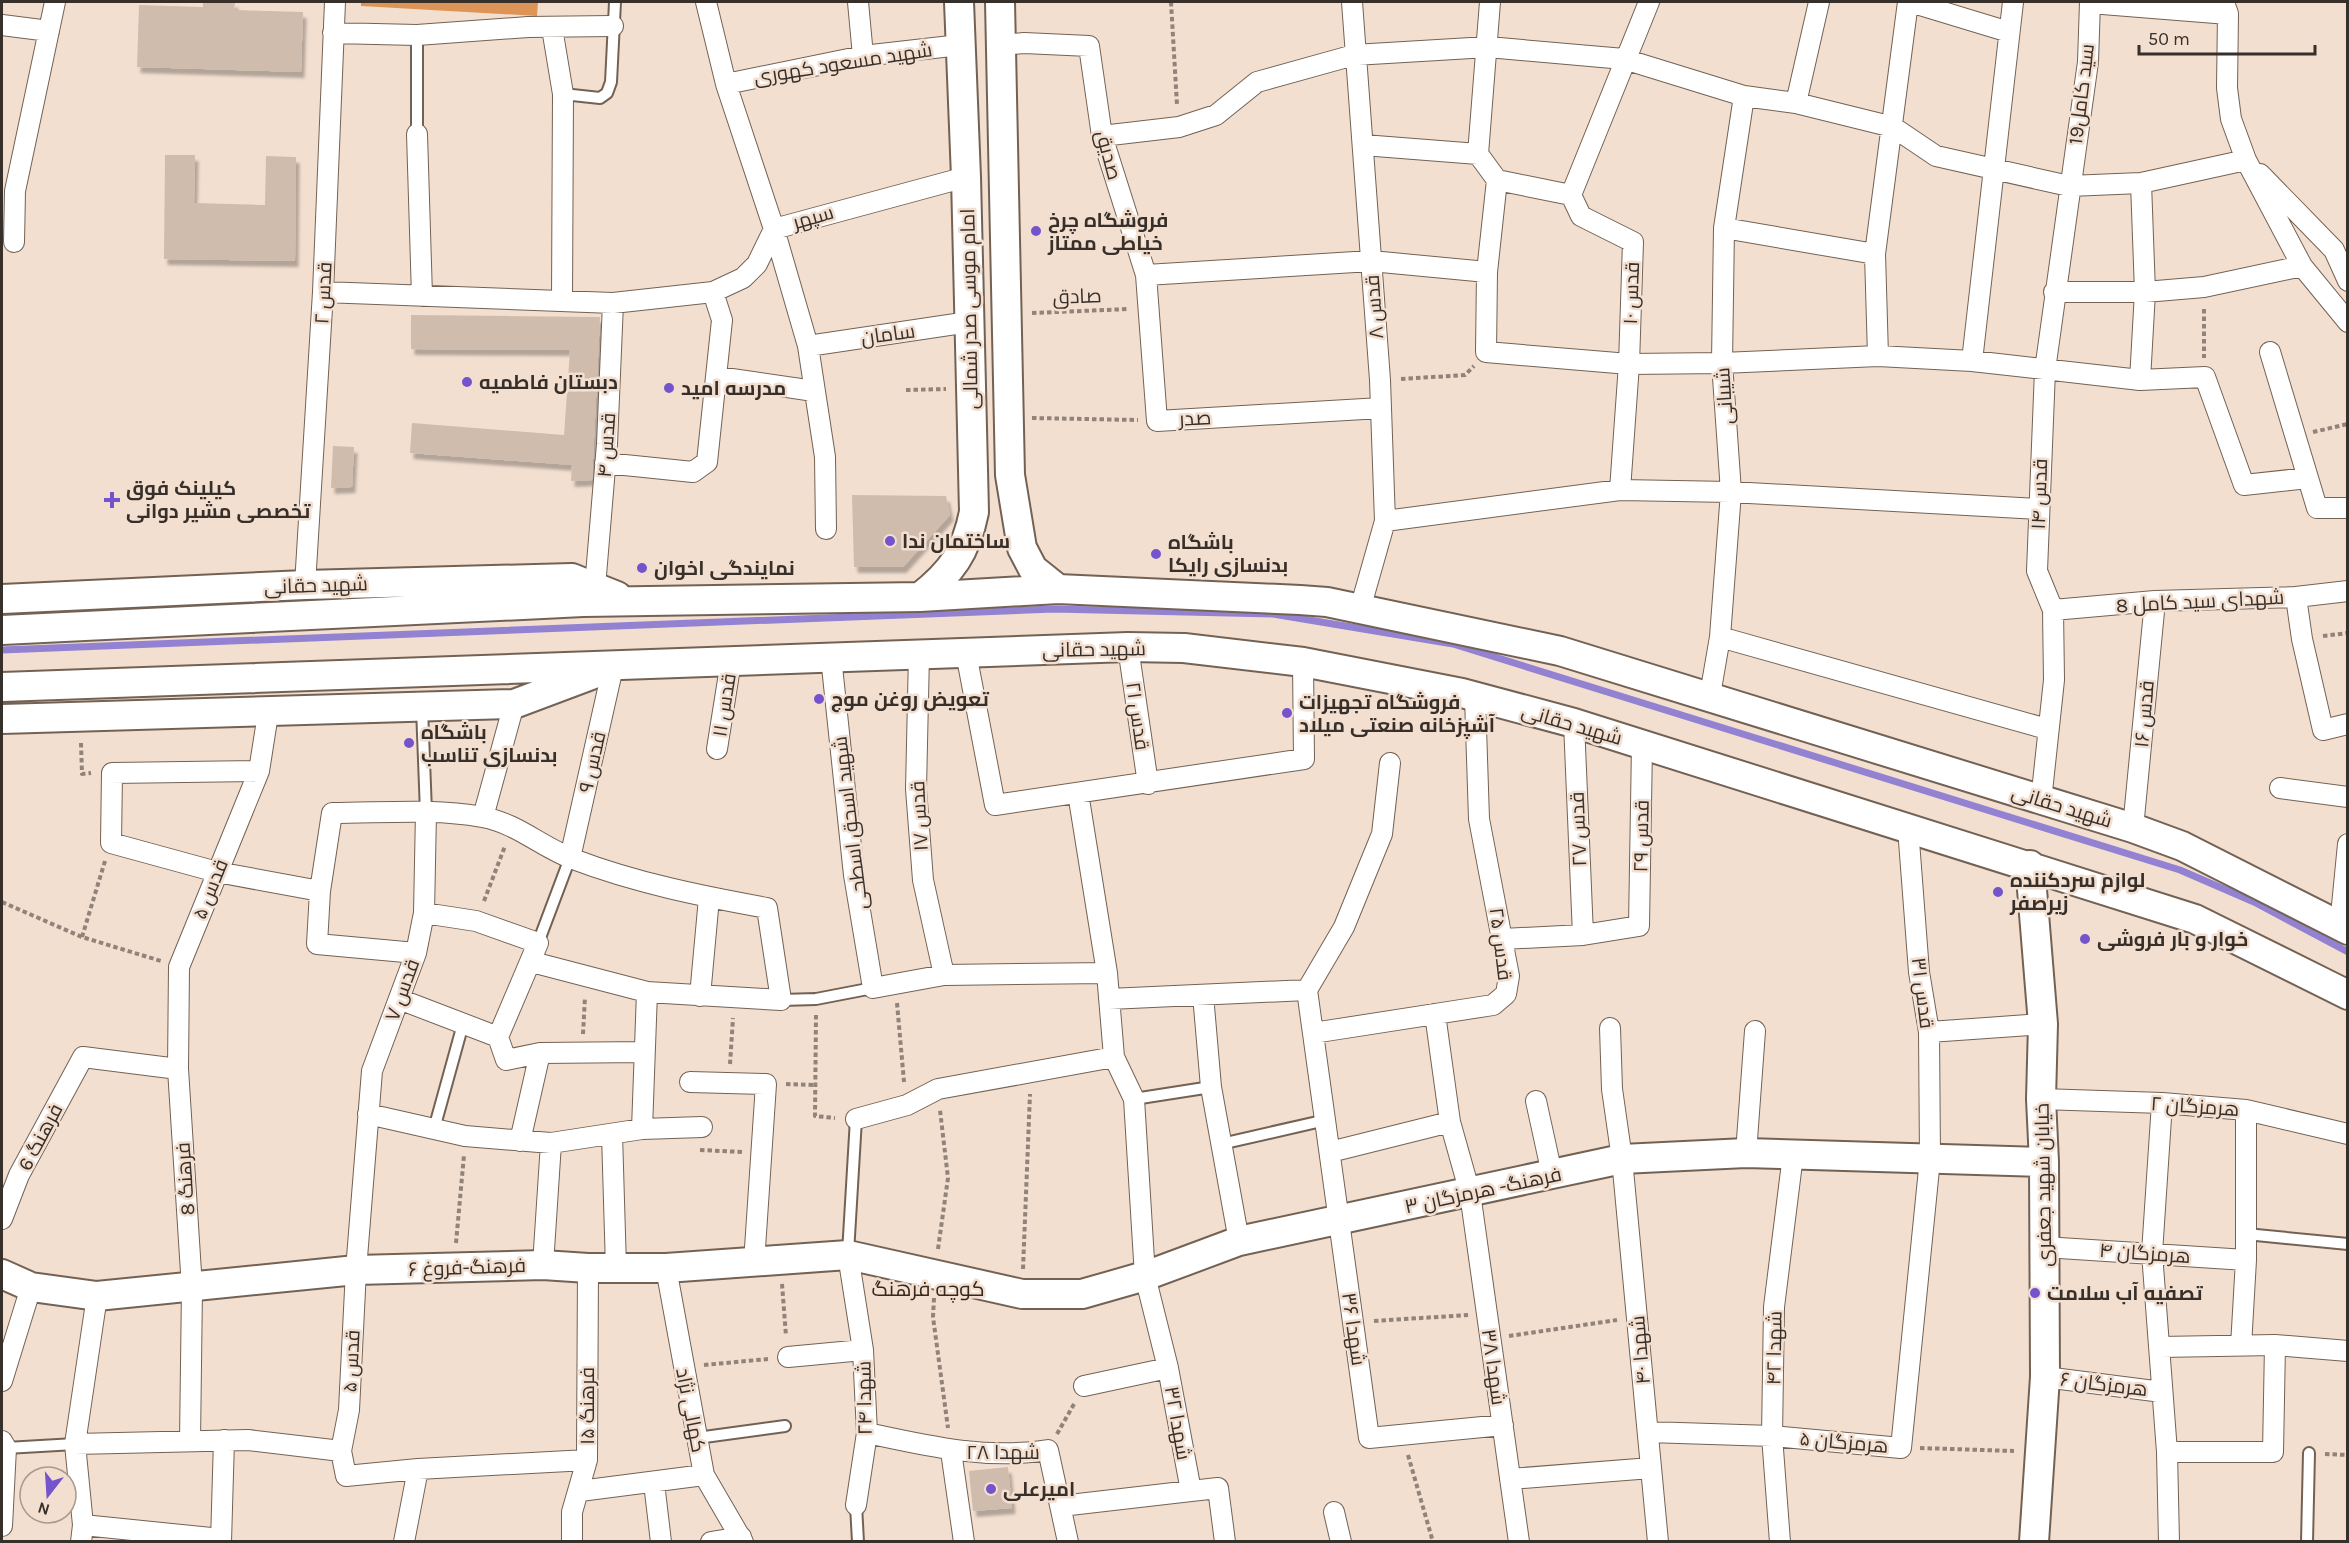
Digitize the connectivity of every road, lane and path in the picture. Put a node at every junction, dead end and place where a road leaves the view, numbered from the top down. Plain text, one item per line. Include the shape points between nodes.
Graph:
1 (55, 2) edge
2 (335, 2) edge
3 (615, 2) edge
4 (706, 2) edge
5 (858, 2) edge
6 (959, 2) edge
7 (1000, 2) edge
8 (1171, 2) edge
9 (1352, 2) edge
10 (1490, 2) edge
11 (1649, 2) edge
12 (1819, 2) edge
13 (1909, 2) edge
14 (2013, 2) edge
15 (2090, 2) edge
16 (2229, 6) edge
17 (2, 25) edge
18 (614, 26) junction
19 (552, 28) junction
20 (48, 31) junction
21 (2009, 32) junction
22 (333, 33) junction
23 (417, 35) junction
24 (960, 45) junction
25 (1001, 45) junction
26 (1488, 47) junction
27 (1354, 54) junction
28 (863, 56) junction
29 (1624, 59) junction
30 (726, 84) junction
31 (562, 94) junction
32 (1744, 96) junction
33 (1796, 103) junction
34 (1179, 127) junction
35 (1893, 127) junction
36 (417, 134) joint
37 (1102, 136) junction
38 (1363, 145) junction
39 (1478, 154) junction
40 (2246, 160) junction
41 (1993, 169) junction
42 (966, 177) junction
43 (1497, 180) junction
44 (2141, 183) junction
45 (2069, 186) junction
46 (1571, 195) junction
47 (1725, 228) junction
48 (774, 229) junction
49 (14, 242) dead end
50 (2341, 250) edge
51 (1875, 254) junction
52 (1371, 261) junction
53 (2302, 266) junction
54 (1487, 272) junction
55 (1146, 275) junction
56 (2348, 281) edge
57 (2204, 287) junction
58 (323, 292) junction
59 (713, 292) junction
60 (2054, 292) junction
61 (2145, 292) junction
62 (422, 296) junction
63 (561, 301) junction
64 (613, 303) junction
65 (1148, 309) junction
66 (1007, 312) junction
67 (2348, 321) edge
68 (969, 322) junction
69 (808, 346) junction
70 (1486, 352) junction
71 (2270, 352) dead end
72 (1878, 356) junction
73 (1972, 361) junction
74 (1722, 363) junction
75 (1629, 364) junction
76 (2044, 370) junction
77 (718, 377) junction
78 (2205, 377) junction
79 (1380, 380) junction
80 (2140, 380) junction
81 (971, 388) junction
82 (906, 390) dead end
83 (814, 391) junction
84 (1381, 408) junction
85 (1009, 416) junction
86 (1157, 421) junction
87 (2348, 424) edge
88 (2295, 436) junction
89 (605, 463) junction
90 (2308, 478) junction
91 (1620, 490) junction
92 (1731, 492) junction
93 (2348, 508) edge
94 (1016, 509) junction
95 (2038, 509) junction
96 (974, 512) junction
97 (1385, 521) junction
98 (826, 529) dead end
99 (305, 585) junction
100 (1058, 589) junction
101 (2348, 591) edge
102 (589, 594) junction
103 (920, 597) junction
104 (2296, 597) junction
105 (2, 599) edge
106 (2155, 601) junction
107 (1360, 609) junction
108 (2053, 610) junction
109 (2, 630) edge
110 (1720, 637) junction
111 (1128, 647) junction
112 (966, 653) junction
113 (919, 654) junction
114 (831, 657) junction
115 (731, 661) junction
116 (1303, 662) junction
117 (613, 667) junction
118 (2, 687) edge
119 (1710, 696) junction
120 (1475, 697) junction
121 (514, 704) junction
122 (422, 708) junction
123 (268, 714) junction
124 (81, 718) junction
125 (2, 719) edge
126 (1574, 723) junction
127 (2348, 724) edge
128 (2047, 729) junction
129 (1642, 745) junction
130 (717, 749) dead end
131 (1390, 763) dead end
132 (259, 771) junction
133 (112, 773) junction
134 (1148, 784) junction
135 (2280, 788) dead end
136 (1078, 793) junction
137 (2348, 797) edge
138 (2041, 801) junction
139 (426, 812) junction
140 (483, 817) junction
141 (512, 825) junction
142 (1908, 828) junction
143 (2133, 828) junction
144 (111, 843) junction
145 (2348, 844) edge
146 (570, 858) junction
147 (2030, 865) junction
148 (218, 872) junction
149 (320, 891) junction
150 (709, 898) junction
151 (2, 902) edge
152 (424, 913) junction
153 (477, 921) junction
154 (2344, 928) edge
155 (1583, 935) junction
156 (82, 937) junction
157 (1503, 939) junction
158 (416, 953) junction
159 (535, 953) junction
160 (179, 967) junction
161 (1107, 973) junction
162 (944, 975) junction
163 (586, 976) junction
164 (896, 984) junction
165 (873, 988) junction
166 (1308, 990) junction
167 (647, 992) junction
168 (1203, 995) junction
169 (2348, 995) edge
170 (700, 996) junction
171 (734, 998) junction
172 (399, 999) junction
173 (816, 999) junction
174 (1109, 999) junction
175 (781, 1000) junction
176 (1435, 1014) junction
177 (463, 1024) junction
178 (2043, 1024) junction
179 (1610, 1028) dead end
180 (1755, 1031) dead end
181 (1929, 1032) junction
182 (1313, 1033) junction
183 (498, 1037) junction
184 (644, 1052) junction
185 (540, 1053) junction
186 (581, 1053) junction
187 (1114, 1057) junction
188 (178, 1069) junction
189 (1031, 1072) junction
190 (690, 1082) dead end
191 (729, 1083) junction
192 (766, 1084) junction
193 (816, 1085) junction
194 (1211, 1087) junction
195 (938, 1089) junction
196 (2041, 1099) junction
197 (1134, 1100) junction
198 (1536, 1101) dead end
199 (2162, 1103) junction
200 (907, 1105) junction
201 (2246, 1110) junction
202 (368, 1114) junction
203 (856, 1119) junction
204 (1326, 1120) junction
205 (1450, 1122) junction
206 (702, 1127) joint
207 (434, 1129) junction
208 (642, 1129) junction
209 (612, 1134) junction
210 (2348, 1134) edge
211 (465, 1136) junction
212 (520, 1141) junction
213 (551, 1143) junction
214 (1221, 1144) junction
215 (1330, 1152) junction
216 (762, 1153) junction
217 (1746, 1153) junction
218 (1792, 1155) junction
219 (1622, 1159) junction
220 (1930, 1159) junction
221 (2044, 1162) junction
222 (1552, 1174) junction
223 (1470, 1193) junction
224 (2, 1219) edge
225 (1339, 1221) junction
226 (2246, 1234) junction
227 (1239, 1241) junction
228 (2348, 1244) edge
229 (2044, 1247) junction
230 (2152, 1253) junction
231 (848, 1255) junction
232 (2246, 1260) junction
233 (767, 1261) junction
234 (543, 1265) junction
235 (454, 1268) junction
236 (602, 1268) junction
237 (666, 1268) junction
238 (356, 1270) junction
239 (935, 1273) junction
240 (2, 1274) edge
241 (1145, 1276) junction
242 (31, 1287) junction
243 (192, 1288) junction
244 (1022, 1294) junction
245 (97, 1296) junction
246 (1487, 1314) junction
247 (1637, 1317) junction
248 (1353, 1322) junction
249 (1491, 1339) junction
250 (2275, 1345) junction
251 (2241, 1346) junction
252 (2160, 1347) junction
253 (863, 1350) junction
254 (2348, 1351) edge
255 (788, 1357) junction
256 (682, 1368) junction
257 (1168, 1368) junction
258 (2045, 1377) junction
259 (2, 1381) edge
260 (1084, 1386) joint
261 (2162, 1392) junction
262 (1503, 1425) junction
263 (785, 1426) dead end
264 (1648, 1432) junction
265 (867, 1433) junction
266 (1401, 1435) junction
267 (1772, 1436) junction
268 (697, 1438) junction
269 (224, 1440) junction
270 (190, 1441) junction
271 (4, 1444) edge
272 (75, 1444) junction
273 (1901, 1448) junction
274 (1048, 1450) junction
275 (341, 1451) junction
276 (951, 1451) junction
277 (2040, 1452) junction
278 (2167, 1452) junction
279 (2309, 1453) dead end
280 (587, 1460) junction
281 (1651, 1468) junction
282 (418, 1469) junction
283 (704, 1474) junction
284 (1510, 1479) junction
285 (654, 1483) junction
286 (580, 1491) junction
287 (1191, 1491) junction
288 (856, 1505) joint
289 (1061, 1506) junction
290 (1334, 1512) dead end
291 (2, 1526) edge
292 (82, 1533) edge
293 (742, 1539) edge
294 (221, 1540) edge
295 (404, 1542) edge
296 (572, 1542) edge
297 (661, 1542) edge
298 (711, 1542) edge
299 (858, 1542) edge
300 (964, 1542) edge
301 (1068, 1542) edge
302 (1225, 1542) edge
303 (1341, 1542) edge
304 (1433, 1542) edge
305 (1519, 1542) edge
306 (1658, 1542) edge
307 (1780, 1542) edge
308 (2034, 1542) edge
309 (2169, 1542) edge
310 (2307, 1542) edge

1 - 20 street
2 - 22 street, قدس ۲
3 - 18 lane
4 - 30 street, سپهر
5 - 28 street
6 - 24 main road, امام موسی صدر شمالی
7 - 25 main road, امام موسی صدر شمالی
8 - 34 path
9 - 27 street, قدس ۸
10 - 26 street
11 - 29 street
12 - 33 street
13 - 21 street
13 - 35 street
14 - 21 street
15 - 16 street
15 - 45 street, سید کامل19 via 2088,62
16 - 40 street via 2227,88 2231,119
17 - 20 street
18 - 19 street
18 - 31 lane via 607,93 600,98
19 - 23 street
19 - 31 street
20 - 49 street via 15,191
21 - 41 street
22 - 23 street
22 - 58 street, قدس ۲
23 - 36 lane
24 - 28 street, شهید مسعود کهوری
24 - 42 main road, امام موسی صدر شمالی
25 - 37 street, صدیق via 1024,42 1089,46
25 - 66 main road, امام موسی صدر شمالی
26 - 27 street
26 - 29 street
26 - 39 street
27 - 34 street via 1257,82 1216,115
27 - 38 street, قدس ۸
28 - 30 street, شهید مسعود کهوری
29 - 32 street
29 - 46 street
30 - 48 street, سپهر
31 - 63 street
32 - 33 street
32 - 47 street, شیبانی
33 - 35 street
34 - 37 street
35 - 41 street via 1936,156
35 - 51 street
36 - 62 street
37 - 55 street, صدیق
38 - 39 street
38 - 52 street, قدس ۸
39 - 43 street
40 - 44 street
40 - 50 street
40 - 53 street
41 - 45 street
41 - 73 street
42 - 48 street, سپهر
42 - 68 main road, امام موسی صدر شمالی
43 - 46 street
43 - 54 street
44 - 45 street
44 - 61 street
45 - 60 street, قدس ۱۴
46 - 75 street, قدس ۱۰ via 1581,216 1633,242
47 - 51 street
47 - 74 street, شیبانی
48 - 59 street via 757,264 743,278
48 - 69 street
50 - 56 street
51 - 72 street
52 - 54 street
52 - 55 street
52 - 79 street, قدس ۸
53 - 57 street
53 - 67 street
54 - 70 street
55 - 65 street, صدیق
57 - 61 street
57 - 78 path
58 - 62 street
58 - 99 street, قدس ۲
59 - 64 street
59 - 77 street via 722,320
60 - 61 street
60 - 76 street, قدس ۱۴
61 - 80 street
62 - 63 street
63 - 64 street
64 - 89 street, قدس ۴
65 - 66 path, صادق
65 - 86 street, صدیق
66 - 85 main road, امام موسی صدر شمالی
68 - 69 street, سامان
68 - 81 main road, امام موسی صدر شمالی
69 - 83 street
70 - 75 street
70 - 79 path via 1465,375
71 - 88 street
72 - 73 street
72 - 74 street
73 - 76 street
74 - 75 street
74 - 92 street, شیبانی
75 - 91 street, قدس ۱۰
76 - 80 street
76 - 95 street, قدس ۱۴
77 - 83 street
77 - 89 street via 707,462 702,468 693,472
78 - 80 street
78 - 90 street via 2244,485
79 - 84 street, قدس ۸
81 - 82 path
81 - 96 main road, امام موسی صدر شمالی
83 - 98 street via 825,457
84 - 86 street, صدر
84 - 97 street, قدس ۸
85 - 86 path, صدر
85 - 94 main road, امام موسی صدر شمالی via 1010,475
87 - 88 path
88 - 90 street
89 - 102 street, قدس ۴
90 - 93 street via 2317,508
91 - 92 street
91 - 97 street
92 - 95 street
92 - 110 street, شیبانی
94 - 96 main road via 1002,519 990,520
94 - 100 main road, امام موسی صدر شمالی via 1022,548 1033,569
95 - 108 street, قدس ۱۴ via 2037,571
96 - 103 main road, امام موسی صدر شمالی via 959,557 944,579
97 - 107 street, قدس ۸
99 - 102 main road, شهید حقانی via 572,578
99 - 105 main road, شهید حقانی
100 - 103 main road, شهید حقانی
100 - 107 main road, شهید حقانی via 1244,596 1328,602
101 - 104 street, شهدای سید کامل 8
102 - 103 main road, شهید حقانی via 627,601
102 - 109 main road
104 - 106 street, شهدای سید کامل 8
104 - 127 street via 2324,729
106 - 108 street, شهدای سید کامل 8
106 - 143 street, قدس ۱۶
107 - 119 main road, شهید حقانی via 1560,651
108 - 128 street, قدس ۱۴ via 2054,680
110 - 119 street, شیبانی
110 - 128 street
111 - 112 main road, شهید حقانی
111 - 116 main road, شهید حقانی via 1184,648
111 - 134 street, قدس ۲۱
112 - 113 main road, شهید حقانی
112 - 136 street via 995,805
113 - 114 main road, شهید حقانی
113 - 162 street, قدس ۱۷ via 915,789 923,880
114 - 115 main road, شهید حقانی
114 - 165 street, شهید اسحق اسطحی via 854,875
115 - 117 main road, شهید حقانی
115 - 130 street, قدس ۱۱
116 - 120 main road, شهید حقانی
116 - 134 street via 1304,759
117 - 118 main road, شهید حقانی
117 - 121 main road, شهید حقانی
117 - 146 street, قدس ۹
119 - 138 main road, شهید حقانی
120 - 126 main road, شهید حقانی
120 - 157 street, قدس ۲۵ via 1479,819
121 - 122 main road, شهید حقانی
121 - 140 street
122 - 123 main road, شهید حقانی
122 - 139 lane, قدس ۷
123 - 124 main road, شهید حقانی
123 - 132 street, قدس ۵
124 - 125 main road, شهید حقانی
124 - 133 path via 82,774
126 - 129 main road, شهید حقانی
126 - 155 street, قدس ۲۷
128 - 138 street, قدس ۱۴
129 - 142 main road, شهید حقانی
129 - 155 street, قدس ۲۹ via 1639,926
131 - 166 street via 1382,834 1344,927
132 - 133 street
132 - 148 street, قدس ۵
133 - 144 street
134 - 136 street
135 - 137 street
136 - 161 street
138 - 143 main road, شهید حقانی
139 - 140 street
139 - 149 street via 332,813
139 - 152 street, قدس ۷
140 - 141 street
141 - 146 street
141 - 153 path
142 - 147 main road, شهید حقانی
142 - 181 street, قدس ۳۱ via 1919,972
143 - 154 main road, شهید حقانی via 2182,846
144 - 148 street
144 - 156 path
145 - 154 street
146 - 150 street via 644,884
146 - 159 lane
147 - 169 main road, شهید حقانی via 2195,919
147 - 178 main road, خیابان شهید جعفری
148 - 149 street
148 - 160 street, قدس ۵
149 - 158 street via 317,944
150 - 170 street
150 - 175 street via 767,908
151 - 156 path
152 - 153 street
152 - 158 street, قدس ۷
153 - 159 street
155 - 157 street
156 - 160 path
157 - 176 street, قدس ۲۵ via 1509,976 1506,994 1493,1005
158 - 172 street, قدس ۷
159 - 163 street
159 - 183 street
160 - 188 street, قدس ۵
161 - 162 street
161 - 174 street
162 - 164 street
163 - 167 street
163 - 186 path
164 - 165 street
164 - 200 path
165 - 173 lane
166 - 168 street
166 - 182 street, شهدا ۳۶
167 - 170 street
167 - 184 street
168 - 174 street
168 - 194 street
170 - 171 street
171 - 175 street
171 - 191 path
172 - 177 street
172 - 202 street, قدس ۷ via 372,1071
173 - 175 lane
173 - 193 path
174 - 187 street
176 - 182 street, قدس ۲۵
176 - 205 street, شهدا ۳۸
177 - 183 street
177 - 207 lane
178 - 181 street
178 - 196 main road, خیابان شهید جعفری
179 - 219 street, شهدا ۴۰ via 1612,1089
180 - 217 street
181 - 220 street, قدس ۳۱
182 - 204 street, شهدا ۳۶
183 - 185 street via 506,1060
184 - 186 street
184 - 208 street
185 - 186 street
185 - 212 street
187 - 189 street
187 - 197 street
188 - 224 street, فرهنگ 6 via 83,1057 19,1174
188 - 243 street, فرهنگ 8
189 - 195 street
189 - 244 path
190 - 191 street
191 - 192 street
192 - 193 path
192 - 216 street
193 - 203 path via 815,1116
194 - 197 lane
194 - 214 street
195 - 200 street
195 - 239 path via 948,1178
196 - 199 street, هرمزگان ۲
196 - 221 main road, خیابان شهید جعفری
197 - 241 street, شهدا ۳۲
198 - 222 street
199 - 201 street, هرمزگان ۲
199 - 230 street
200 - 203 street
201 - 210 street, هرمزگان ۲
201 - 226 street
202 - 207 street
202 - 238 street, قدس ۷
203 - 231 lane
204 - 214 lane
204 - 215 street, شهدا ۳۶
205 - 215 street
205 - 223 street, شهدا ۳۸
206 - 208 street
206 - 216 path via 700,1150
207 - 211 street
208 - 209 street
209 - 213 street
209 - 236 street, فرهنگ ۱۵
211 - 212 street
211 - 235 path
212 - 213 street
213 - 234 street
214 - 227 street
215 - 225 street, شهدا ۳۶
216 - 233 street
217 - 218 main road, فرهنگ- هرمزگان ۳
217 - 219 main road, فرهنگ- هرمزگان ۳
218 - 220 main road, فرهنگ- هرمزگان ۳
218 - 267 street, شهدا ۴۲ via 1774,1307
219 - 222 main road, فرهنگ- هرمزگان ۳
219 - 247 street, شهدا ۴۰
220 - 221 main road, فرهنگ- هرمزگان ۳
220 - 273 street, قدس ۳۱
221 - 229 main road, خیابان شهید جعفری
222 - 223 main road, فرهنگ- هرمزگان ۳
223 - 225 main road, فرهنگ- هرمزگان ۳
223 - 246 street, شهدا ۳۸
225 - 227 main road, فرهنگ- هرمزگان ۳
225 - 248 street, شهدا ۳۶
226 - 228 lane
226 - 232 street
227 - 241 main road, فرهنگ- هرمزگان ۳
229 - 230 street, هرمزگان ۴
229 - 258 main road, خیابان شهید جعفری
230 - 232 street, هرمزگان ۴
230 - 252 street
231 - 233 main road, فرهنگ-فروغ ۶
231 - 239 main road, فرهنگ-فروغ ۶
231 - 253 street, شهدا ۲۴
232 - 251 street
233 - 237 main road, فرهنگ-فروغ ۶
233 - 255 path
234 - 235 main road, فرهنگ-فروغ ۶
234 - 236 main road, فرهنگ-فروغ ۶
235 - 238 main road, فرهنگ-فروغ ۶
236 - 237 main road, فرهنگ-فروغ ۶
236 - 280 street, فرهنگ ۱۵
237 - 256 street, کهالی نژاد
238 - 243 main road, فرهنگ-فروغ ۶
238 - 275 street, قدس ۵ via 349,1410
239 - 244 main road, فرهنگ- هرمزگان ۳
239 - 276 path via 933,1317
240 - 242 main road, فرهنگ-فروغ ۶
241 - 244 main road, فرهنگ- هرمزگان ۳ via 1082,1294
241 - 257 street, شهدا ۳۲
242 - 245 main road, فرهنگ-فروغ ۶
242 - 259 street
243 - 245 main road, فرهنگ-فروغ ۶
243 - 270 street, فرهنگ 8
245 - 272 street
246 - 248 path
246 - 249 street, شهدا ۳۸
247 - 249 path
247 - 264 street, شهدا ۴۰
248 - 266 street, شهدا ۳۶ via 1369,1438
249 - 262 street, شهدا ۳۸
250 - 251 street
250 - 254 street
250 - 278 street via 2273,1452
251 - 252 street
252 - 261 street
253 - 255 street
253 - 265 street, شهدا ۲۴
255 - 256 path
256 - 268 street, کهالی نژاد
257 - 260 street
257 - 287 street, شهدا ۳۲
258 - 261 street, هرمزگان ۶
258 - 277 main road, خیابان شهید جعفری
260 - 274 path
261 - 278 street
262 - 266 street
262 - 284 street, شهدا ۳۸
263 - 268 lane
264 - 267 street, هرمزگان ۵
264 - 281 street, شهدا ۴۰
265 - 276 street, شهدا ۲۸
265 - 288 street, شهدا ۲۴
266 - 304 path
267 - 273 street, هرمزگان ۵
267 - 307 street, شهدا ۴۲
268 - 283 street, کهالی نژاد
269 - 270 street
269 - 275 street
269 - 294 street
270 - 272 street
271 - 272 lane
271 - 291 street
272 - 292 street
273 - 277 path, هرمزگان ۵
274 - 276 street, شهدا ۲۸ via 1021,1455
274 - 289 street, شهدا ۲۸
275 - 282 street via 346,1476
276 - 300 street
277 - 308 main road, خیابان شهید جعفری
278 - 309 street
279 - 310 lane
280 - 282 street
280 - 286 street, فرهنگ ۱۵
281 - 284 street
281 - 306 street, شهدا ۴۰
282 - 295 street
283 - 285 street
283 - 293 street, کهالی نژاد
284 - 305 street, شهدا ۳۸
285 - 286 street
285 - 297 street
286 - 296 street, فرهنگ ۱۵ via 572,1512
287 - 289 street
287 - 302 street via 1218,1488
288 - 299 lane, شهدا ۲۴
289 - 301 street, شهدا ۲۸
290 - 303 street
292 - 294 street
293 - 298 street

